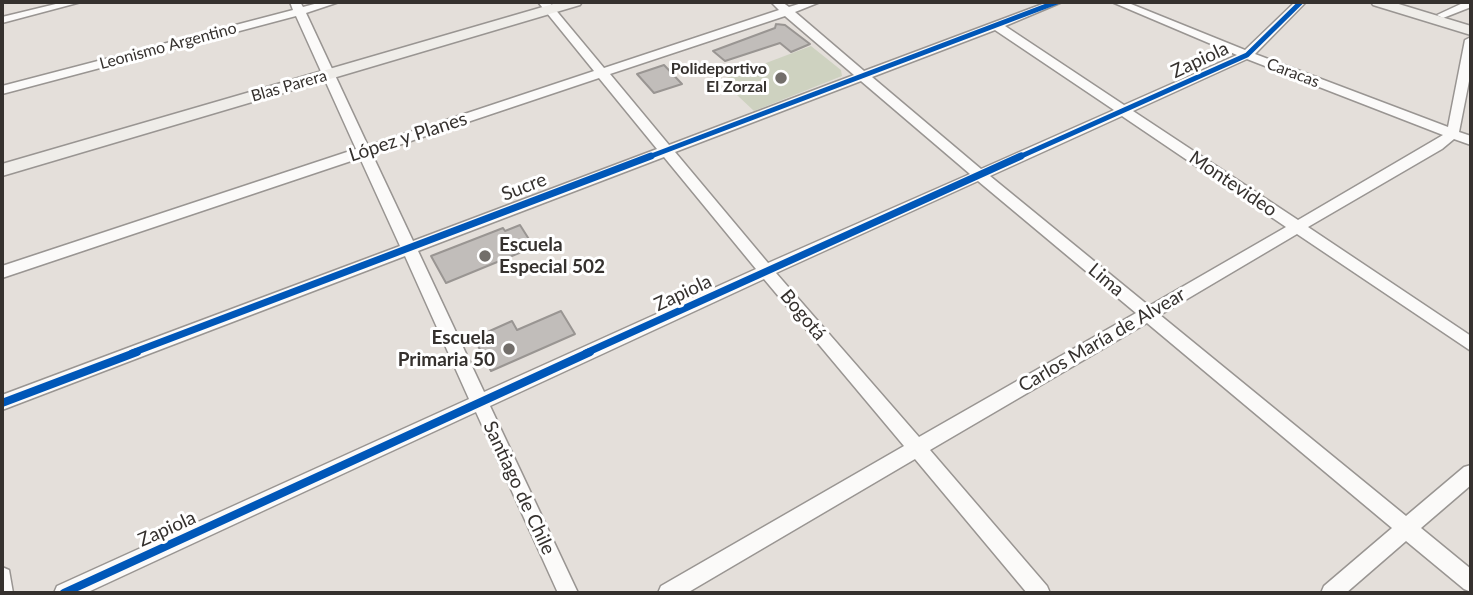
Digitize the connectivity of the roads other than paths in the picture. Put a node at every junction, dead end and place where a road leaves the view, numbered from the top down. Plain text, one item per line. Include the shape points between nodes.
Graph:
1 (76, 2) edge
2 (334, 2) edge
3 (575, 2) edge
4 (815, 2) edge
5 (1058, 2) edge
6 (1117, 2) edge
7 (1301, 2) edge
8 (1378, 2) edge
9 (1400, 2) edge
10 (1471, 3) edge
11 (297, 6) edge
12 (546, 6) edge
13 (782, 6) edge
14 (1443, 15) junction
15 (2, 20) edge
16 (1471, 22) edge
17 (996, 25) junction
18 (1471, 31) edge
19 (1471, 40) edge
20 (1247, 55) junction
21 (601, 73) junction
22 (328, 74) junction
23 (864, 75) junction
24 (2, 90) edge
25 (1124, 111) junction
26 (1451, 135) junction
27 (1471, 141) edge
28 (666, 150) junction
29 (364, 152) junction
30 (2, 170) edge
31 (981, 176) junction
32 (1296, 226) junction
33 (408, 248) junction
34 (766, 271) junction
35 (2, 272) edge
36 (1147, 314) junction
37 (1471, 344) edge
38 (2, 402) edge
39 (480, 405) junction
40 (917, 448) junction
41 (1471, 473) edge
42 (1406, 529) junction
43 (2, 577) edge
44 (1471, 582) edge
45 (2, 593) edge
46 (64, 593) edge
47 (568, 593) edge
48 (668, 593) edge
49 (1041, 593) edge
50 (1331, 593) edge

1 - 15 street
2 - 11 street, Leonismo Argentino
3 - 12 street, Blas Parera
4 - 13 street, López y Planes
5 - 17 street, Sucre
6 - 20 street, Caracas
7 - 20 street, Zapiola
8 - 18 street
9 - 14 street
10 - 14 street
11 - 22 street, Santiago de Chile
11 - 24 street, Leonismo Argentino
12 - 21 street, Bogotá
12 - 22 street, Blas Parera
13 - 21 street, López y Planes
13 - 23 street, Lima
14 - 16 street
17 - 23 street, Sucre
17 - 25 street, Montevideo
19 - 26 street
20 - 25 street, Zapiola
20 - 26 street, Caracas
21 - 28 street, Bogotá
21 - 29 street, López y Planes
22 - 29 street, Santiago de Chile
22 - 30 street, Blas Parera
23 - 28 street, Sucre
23 - 31 street, Lima
25 - 31 street, Zapiola
25 - 32 street, Montevideo
26 - 27 street, Caracas
26 - 32 street, Carlos María de Alvear
28 - 33 street, Sucre
28 - 34 street, Bogotá
29 - 33 street, Santiago de Chile
29 - 35 street, López y Planes
31 - 34 street, Zapiola
31 - 36 street, Lima
32 - 36 street, Carlos María de Alvear
32 - 37 street, Montevideo
33 - 38 street, Sucre
33 - 39 street, Santiago de Chile
34 - 39 street, Zapiola
34 - 40 street, Bogotá
36 - 40 street, Carlos María de Alvear
36 - 42 street, Lima
39 - 46 street, Zapiola
39 - 47 street, Santiago de Chile
40 - 48 street, Carlos María de Alvear
40 - 49 street, Bogotá
41 - 42 street
42 - 44 street, Lima
42 - 50 street
43 - 45 street

